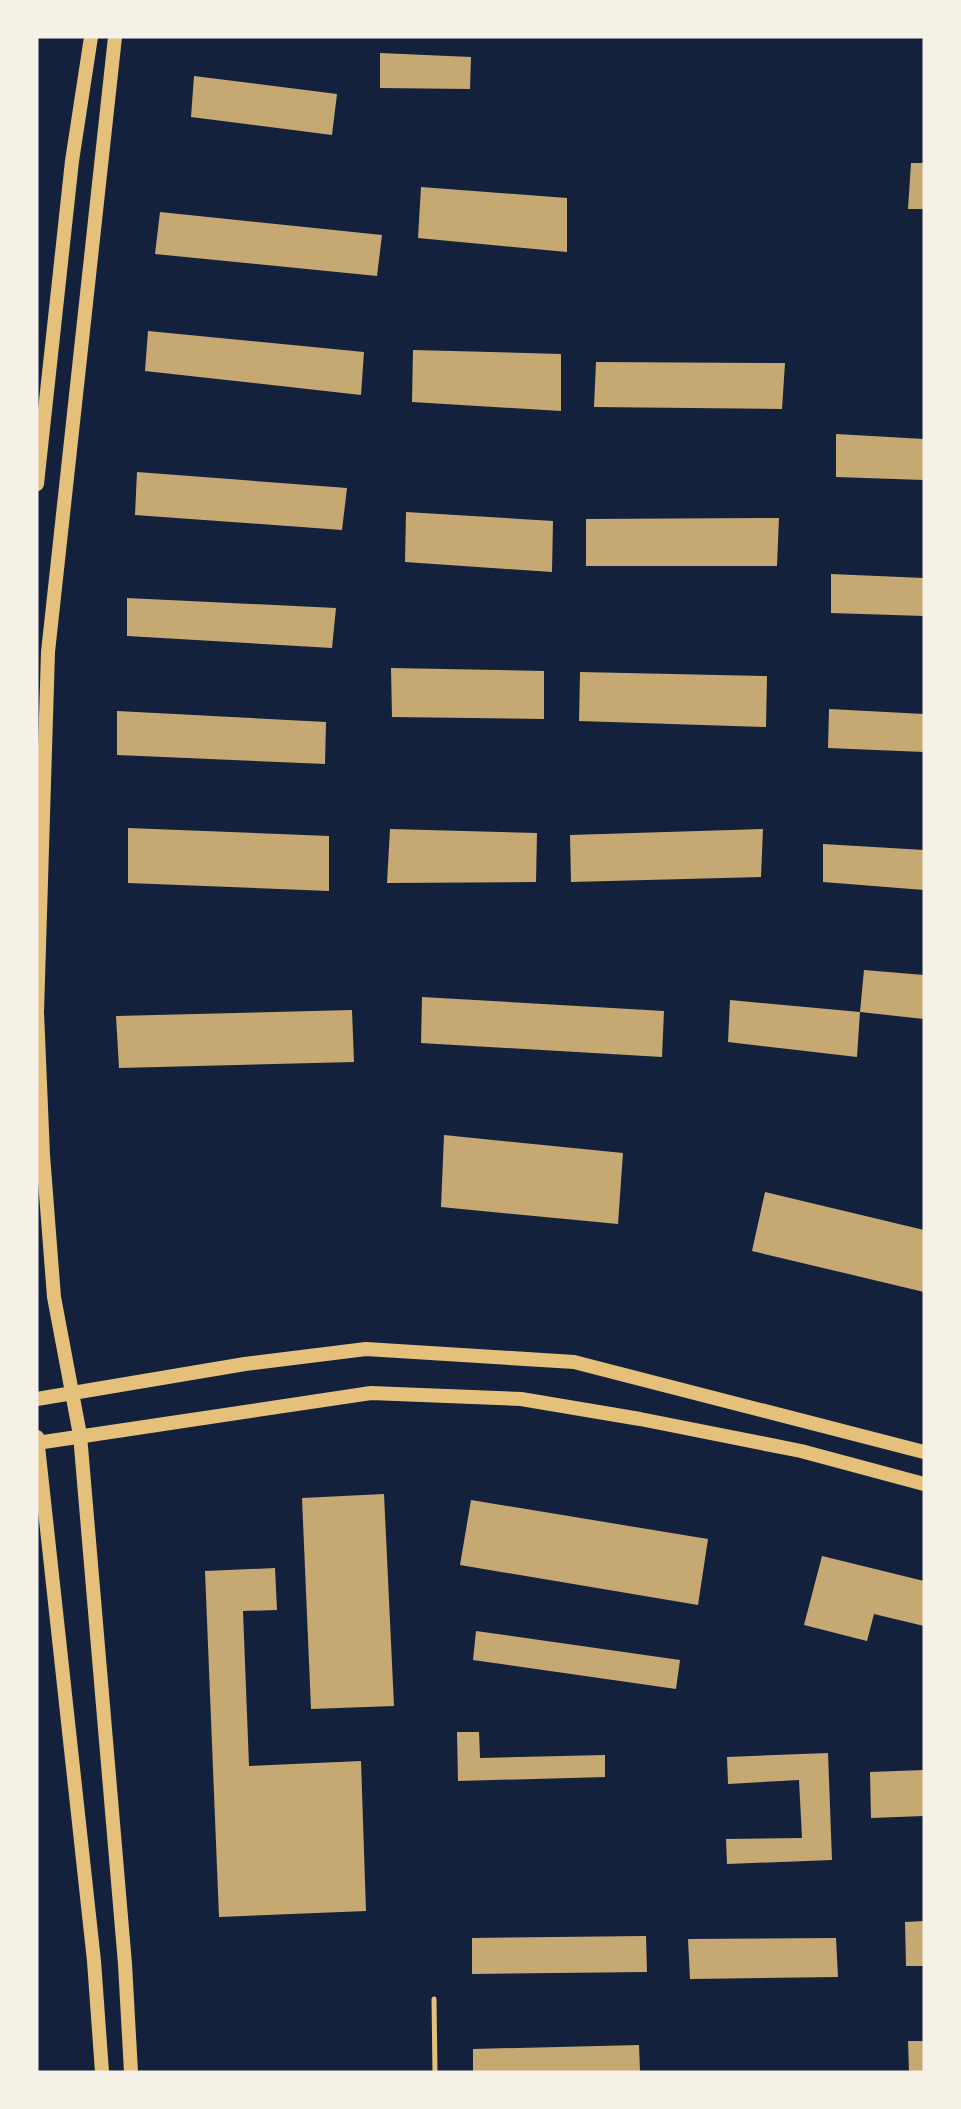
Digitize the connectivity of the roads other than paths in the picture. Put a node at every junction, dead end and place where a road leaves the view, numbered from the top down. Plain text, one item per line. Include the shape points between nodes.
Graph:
1 (91, 37) edge
2 (115, 37) edge
3 (37, 484) edge
4 (72, 1393) junction
5 (37, 1399) edge
6 (80, 1435) junction
7 (37, 1437) edge
8 (37, 1443) edge
9 (924, 1452) edge
10 (924, 1484) edge
11 (434, 1999) dead end
12 (102, 2072) edge
13 (131, 2072) edge
14 (435, 2072) edge

1 - 3 main road via 72,161
2 - 4 main road via 48,652 37,1012 54,1297
4 - 5 main road
4 - 6 main road
4 - 9 main road via 366,1349 575,1362
6 - 8 main road
6 - 10 main road via 372,1393 521,1399 802,1451
6 - 13 main road
7 - 8 main road
8 - 12 main road
11 - 14 lane

